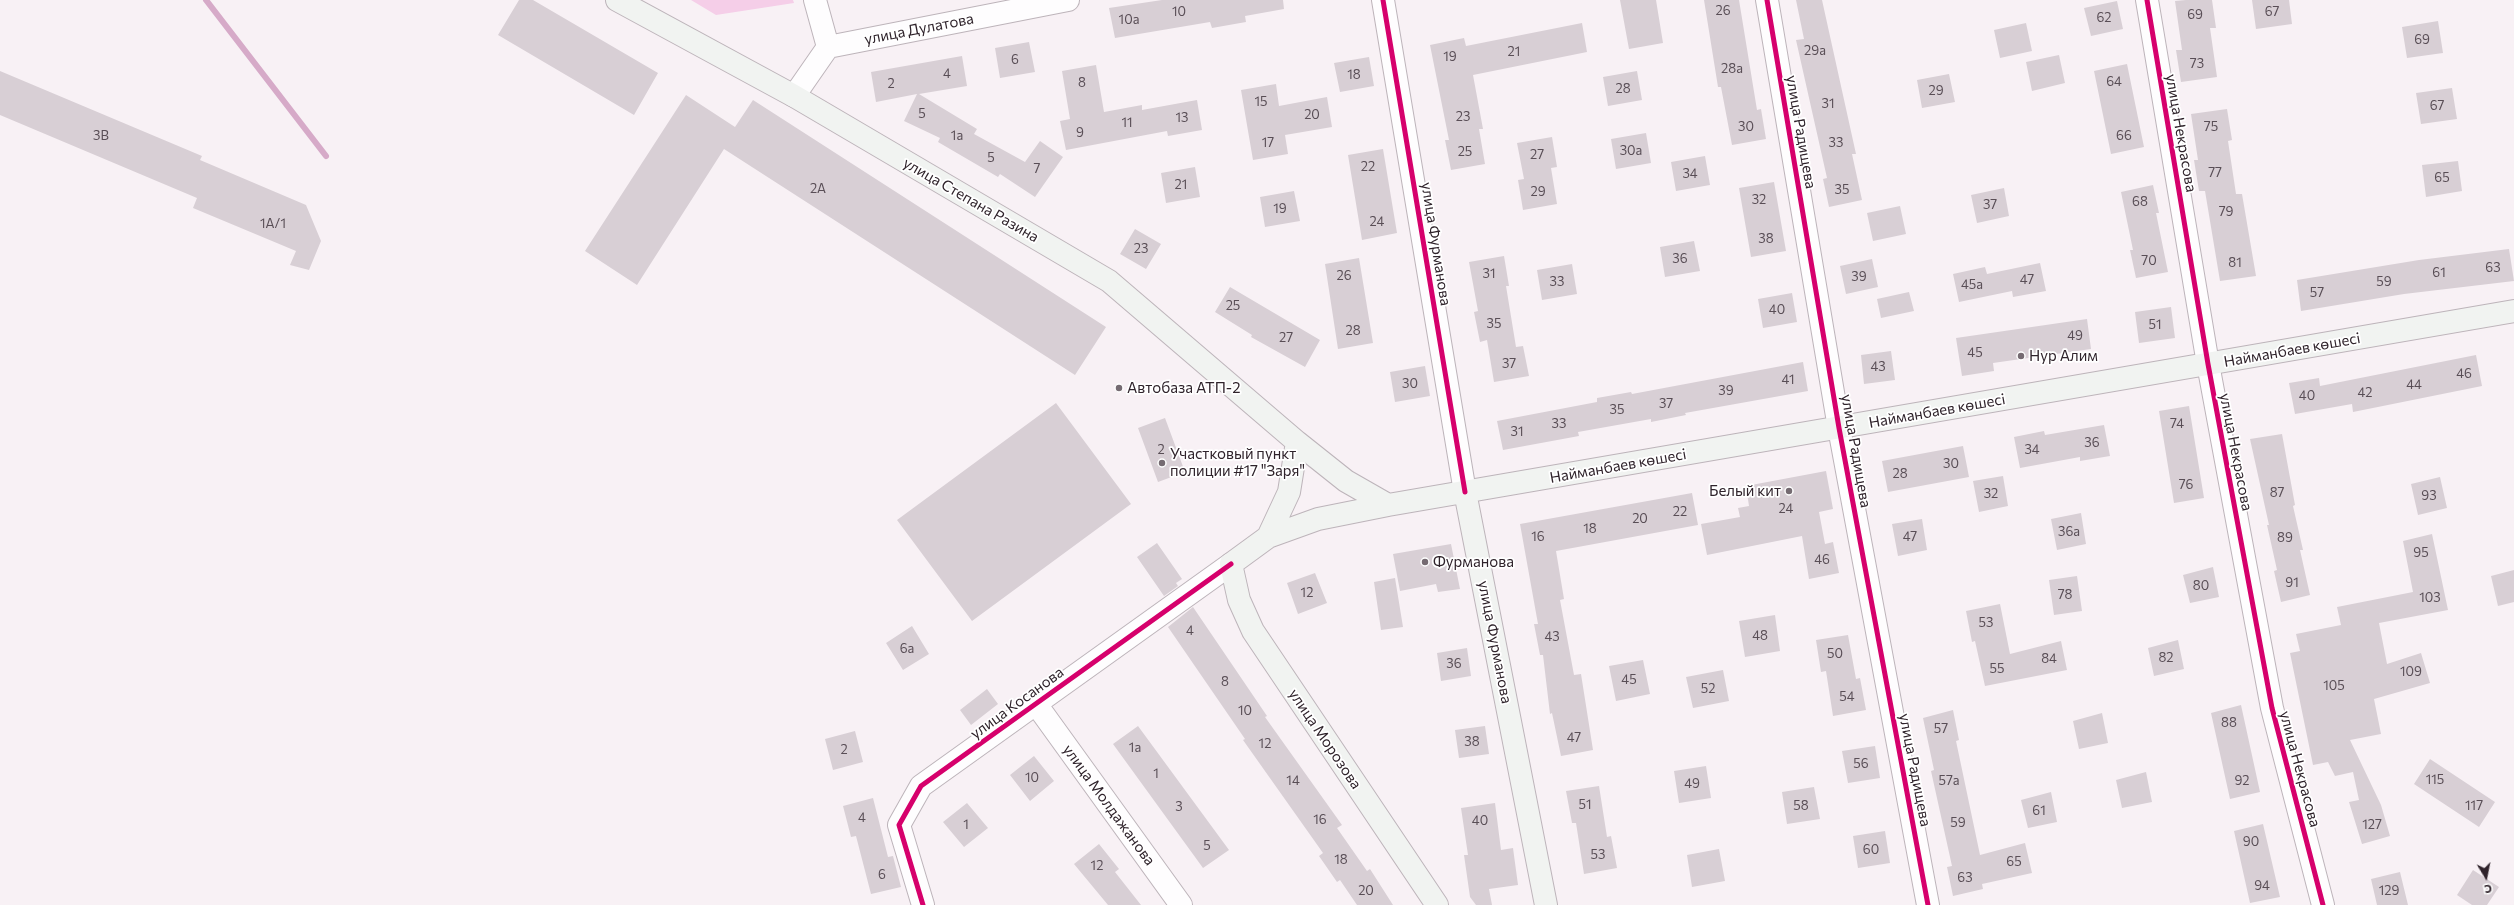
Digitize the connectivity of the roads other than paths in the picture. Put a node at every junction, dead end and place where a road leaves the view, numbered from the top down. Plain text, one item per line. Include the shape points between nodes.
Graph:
1 (617, 0) edge
2 (815, 0) edge
3 (1068, 0) edge
4 (1383, 0) edge
5 (1767, 0) edge
6 (2147, 0) edge
7 (828, 47) junction
8 (794, 96) junction
9 (2514, 311) edge
10 (2208, 364) junction
11 (1839, 428) junction
12 (1296, 442) junction
13 (1465, 492) junction
14 (1388, 505) junction
15 (1268, 537) junction
16 (1231, 564) junction
17 (1036, 704) junction
18 (923, 905) edge
19 (1181, 905) edge
20 (1437, 905) edge
21 (1546, 905) edge
22 (1928, 905) edge
23 (2323, 905) edge

1 - 8 main road, улица Степана Разина
2 - 7 street
3 - 7 street, улица Дулатова
4 - 13 street, улица Фурманова
5 - 11 street, улица Радищева
6 - 10 street, улица Некрасова
7 - 8 street
8 - 12 main road, улица Степана Разина via 1109,281
9 - 10 main road, Найманбаев көшесі
10 - 11 main road, Найманбаев көшесі
10 - 23 street, улица Некрасова via 2272,708
11 - 13 main road, Найманбаев көшесі
11 - 22 street, улица Радищева
12 - 14 main road, улица Степана Разина via 1346,481
12 - 15 main road via 1288,492
13 - 14 main road, Найманбаев көшесі
13 - 21 main road, улица Фурманова
14 - 15 main road, Найманбаев көшесі via 1318,519
15 - 16 main road
16 - 17 street, улица Косанова via 1184,595
16 - 20 main road, улица Морозова via 1238,600 1253,631
17 - 18 street, улица Косанова via 921,786 899,825
17 - 19 street, улица Молдажанова

